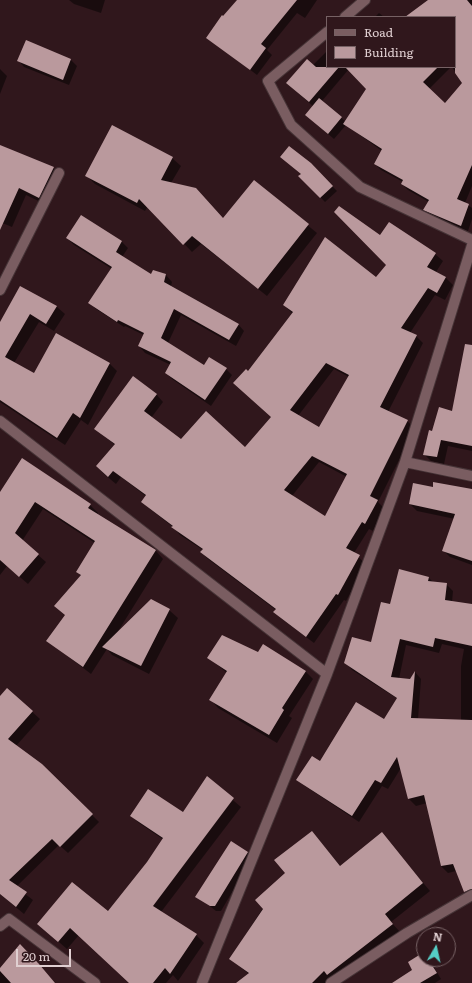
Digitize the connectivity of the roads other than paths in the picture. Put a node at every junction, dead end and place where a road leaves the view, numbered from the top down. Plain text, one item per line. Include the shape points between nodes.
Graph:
1 (365, 0) edge
2 (346, 16) edge
3 (326, 33) edge
4 (59, 173) dead end
5 (472, 240) edge
6 (472, 244) edge
7 (1, 287) edge
8 (0, 422) edge
9 (405, 462) junction
10 (472, 476) edge
11 (327, 674) junction
12 (472, 895) edge
13 (0, 926) edge
14 (95, 983) edge
15 (202, 983) edge
16 (331, 983) edge

1 - 2 street
3 - 5 street via 268,81 291,125 360,187
4 - 7 street
6 - 9 street
8 - 11 street
9 - 10 street
9 - 11 street
11 - 15 street
12 - 16 street via 407,932
13 - 14 street via 8,919

